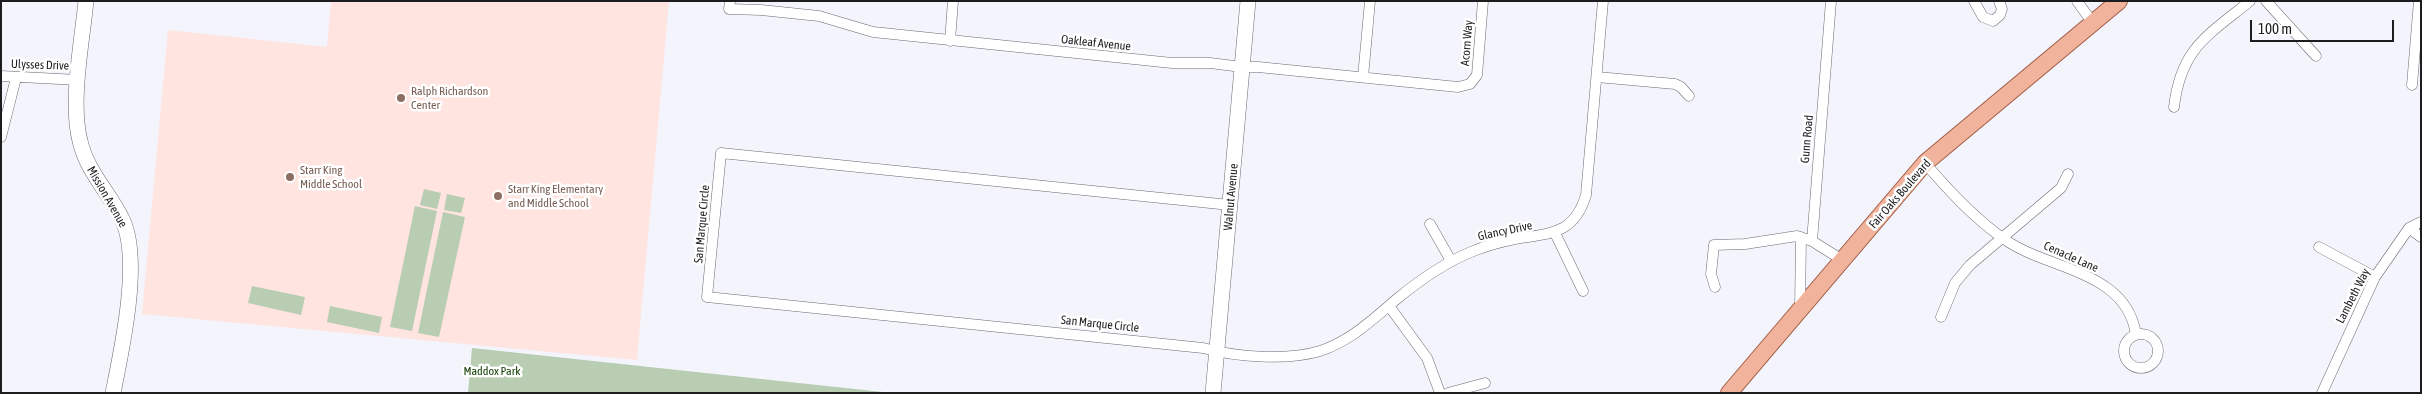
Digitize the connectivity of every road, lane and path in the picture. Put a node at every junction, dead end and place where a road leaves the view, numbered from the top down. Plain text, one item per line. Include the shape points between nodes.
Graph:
1 (86, 1) edge
2 (730, 1) edge
3 (953, 1) edge
4 (1248, 1) edge
5 (1370, 1) edge
6 (1483, 1) edge
7 (1603, 1) edge
8 (1831, 1) edge
9 (1974, 1) edge
10 (1999, 1) edge
11 (2076, 1) edge
12 (2119, 1) edge
13 (2250, 1) edge
14 (2266, 1) edge
15 (2419, 1) edge
16 (2092, 22) junction
17 (950, 41) junction
18 (2316, 56) dead end
19 (1242, 68) junction
20 (1, 76) edge
21 (1363, 77) junction
22 (1597, 77) junction
23 (16, 78) junction
24 (79, 80) junction
25 (1470, 84) joint
26 (2412, 85) dead end
27 (1690, 96) dead end
28 (2174, 107) dead end
29 (1, 136) edge
30 (1925, 163) junction
31 (2068, 174) dead end
32 (1230, 205) junction
33 (2421, 222) edge
34 (1430, 224) dead end
35 (2409, 228) junction
36 (1555, 233) junction
37 (2421, 237) edge
38 (2002, 238) junction
39 (1806, 239) junction
40 (2319, 247) dead end
41 (1451, 261) junction
42 (1844, 261) junction
43 (2375, 277) junction
44 (1715, 287) dead end
45 (1583, 292) dead end
46 (1389, 306) junction
47 (1800, 312) junction
48 (1941, 318) dead end
49 (2136, 335) dead end
50 (1217, 351) junction
51 (1485, 383) dead end
52 (113, 393) edge
53 (1213, 393) edge
54 (1440, 393) edge
55 (1448, 393) edge
56 (1729, 393) edge
57 (2322, 393) edge

1 - 24 street, Mission Avenue
2 - 17 street, Oakleaf Avenue via 729,9 819,16 873,32
3 - 17 street
4 - 19 street, Walnut Avenue
5 - 21 street
6 - 25 street, Acorn Way via 1477,75
7 - 22 street, Glancy Drive
8 - 39 street, Gunn Road
9 - 10 street via 1984,17 1993,21 2002,9
11 - 16 street
12 - 16 main road, Fair Oaks Boulevard
13 - 28 street via 2190,54 2180,73
14 - 18 street
15 - 26 street
16 - 30 main road, Fair Oaks Boulevard
17 - 19 street, Oakleaf Avenue
19 - 21 street, Oakleaf Avenue via 1258,66
19 - 32 street, Walnut Avenue
20 - 23 street, Ulysses Drive
21 - 25 street, Oakleaf Avenue via 1458,87
22 - 27 street via 1675,84
22 - 36 street, Glancy Drive via 1586,195 1581,209
23 - 24 street, Ulysses Drive
23 - 29 street
24 - 52 street, Mission Avenue via 76,108 79,141 92,171 122,220 130,244 124,345
30 - 38 street, Cenacle Lane via 1957,200
30 - 42 main road, Fair Oaks Boulevard
31 - 38 street via 2061,188
32 - 50 street, Walnut Avenue
32 - 50 street, San Marque Circle via 721,153 707,297
33 - 35 street, Lambeth Way
34 - 41 street
35 - 37 street
35 - 43 street, Lambeth Way
36 - 41 street, Glancy Drive via 1494,244
36 - 45 street
38 - 48 street via 1960,276 1949,294
38 - 49 street, Cenacle Lane via 2102,285 2124,306 2134,322
39 - 42 street
39 - 44 street via 1766,239 1745,244 1714,245 1711,274
39 - 47 street, Gunn Road
40 - 43 street
41 - 46 street, Glancy Drive
42 - 47 main road, Fair Oaks Boulevard
43 - 57 street, Lambeth Way
46 - 50 street, Glancy Drive via 1344,340 1308,354 1287,356
46 - 54 street via 1427,358
47 - 56 main road, Fair Oaks Boulevard
50 - 53 street, Walnut Avenue
51 - 55 street

